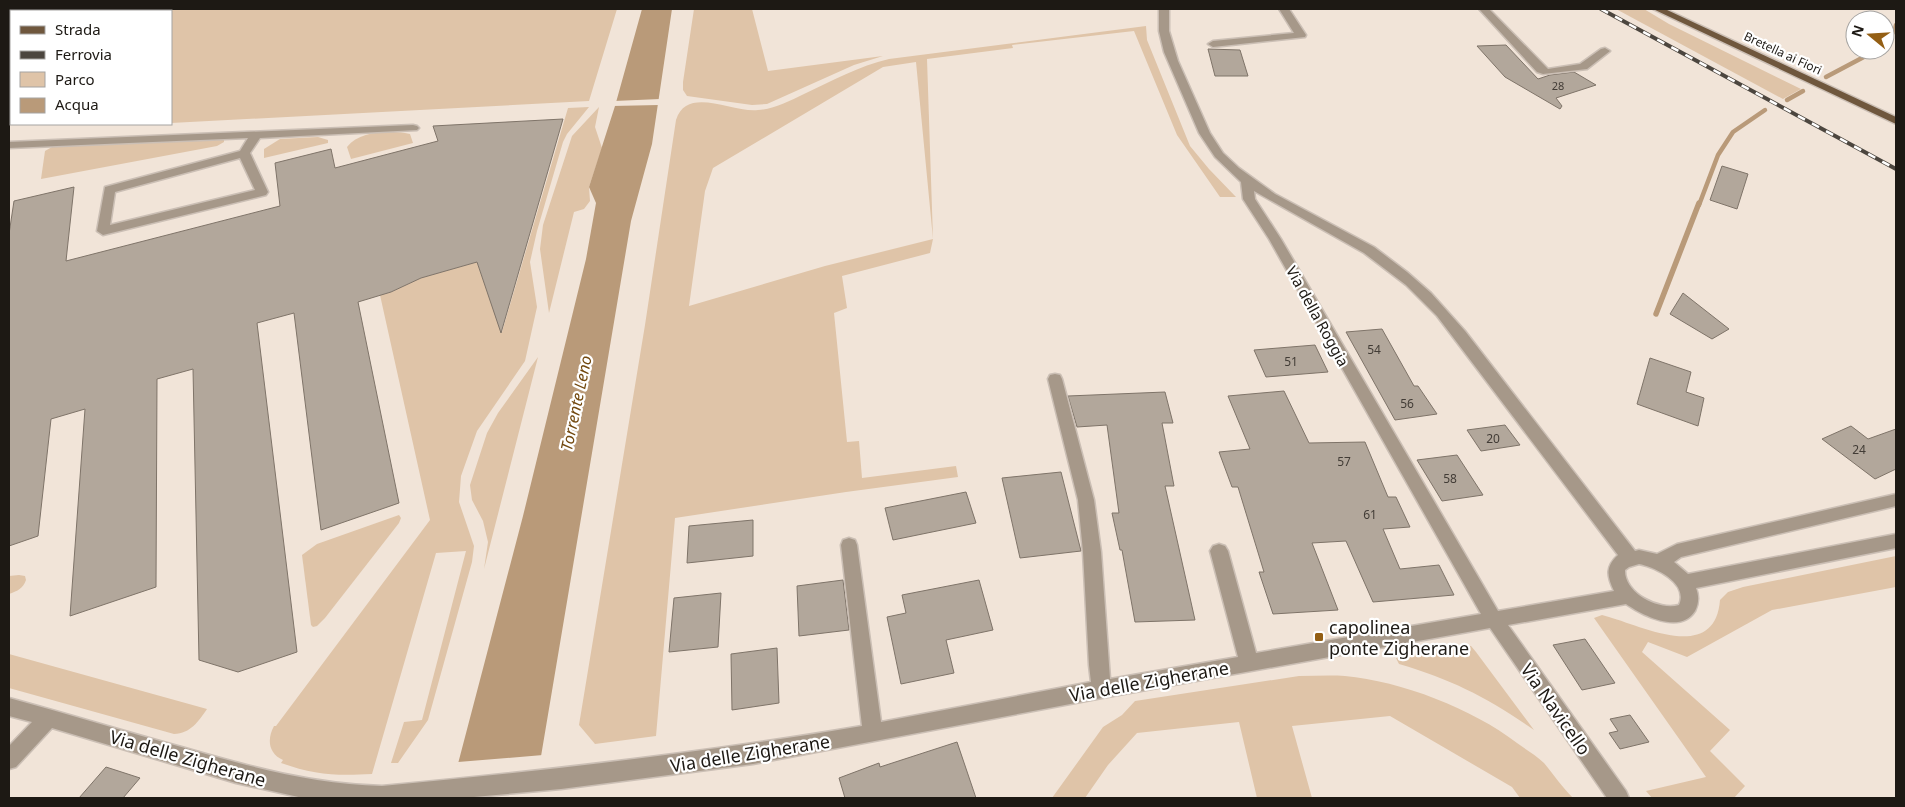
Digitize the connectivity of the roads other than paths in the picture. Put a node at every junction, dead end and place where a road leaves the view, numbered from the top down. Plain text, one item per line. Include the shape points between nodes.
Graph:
1 (1164, 9) edge
2 (1284, 9) edge
3 (1484, 9) edge
4 (1658, 9) edge
5 (1213, 44) dead end
6 (1605, 51) dead end
7 (1806, 80) junction
8 (1896, 121) edge
9 (413, 128) dead end
10 (1896, 128) edge
11 (256, 134) junction
12 (9, 145) edge
13 (244, 153) junction
14 (1247, 180) junction
15 (1055, 379) dead end
16 (1896, 500) edge
17 (1896, 541) edge
18 (849, 545) dead end
19 (1218, 551) dead end
20 (1630, 558) junction
21 (1659, 562) junction
22 (1684, 582) junction
23 (1627, 596) junction
24 (1494, 620) junction
25 (1249, 663) junction
26 (1102, 689) junction
27 (9, 707) edge
28 (49, 718) junction
29 (873, 733) junction
30 (10, 766) edge
31 (1619, 798) edge

1 - 14 street via 1165,42 1170,57 1205,132 1218,154
2 - 5 street via 1300,35
3 - 6 street via 1541,70 1583,67
4 - 7 main road, Bretella ai Fiori
7 - 8 main road, Bretella ai Fiori
7 - 10 main road
9 - 11 street
11 - 12 street
11 - 13 street
13 - 13 street via 262,192 103,231 109,190
14 - 20 street via 1369,250 1433,303
14 - 24 street, Via della Roggia via 1249,199
15 - 26 street via 1086,500
16 - 21 street via 1677,551
17 - 22 street
18 - 29 street
19 - 25 street
20 - 21 street via 1649,558
20 - 23 street via 1617,568 1616,577
21 - 22 street
22 - 23 street via 1691,600 1681,612 1672,615 1649,610
23 - 24 street, Via delle Zigherane
24 - 25 street, Via delle Zigherane
24 - 31 street, Via Navicello
25 - 26 street, Via delle Zigherane
26 - 29 street, Via delle Zigherane
27 - 28 street, Via delle Zigherane
28 - 29 street, Via delle Zigherane via 230,771 353,797 561,779 753,754
28 - 30 street

